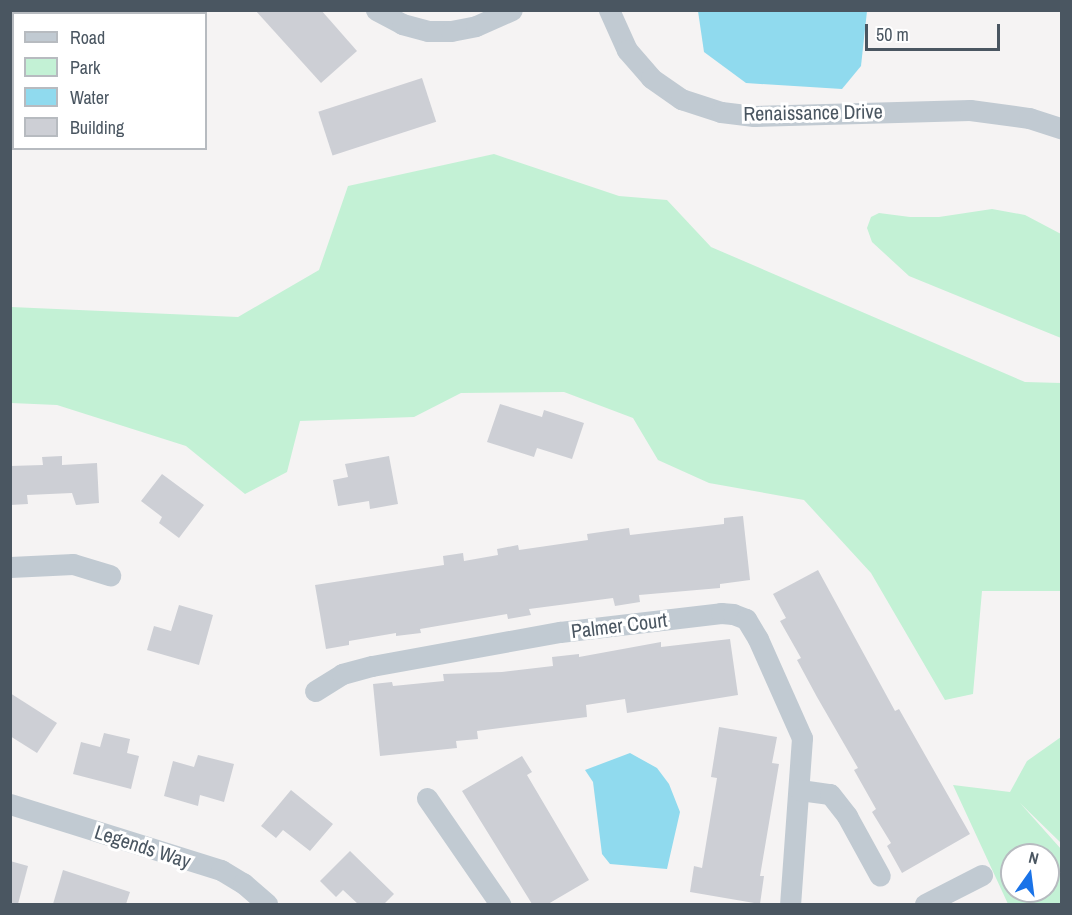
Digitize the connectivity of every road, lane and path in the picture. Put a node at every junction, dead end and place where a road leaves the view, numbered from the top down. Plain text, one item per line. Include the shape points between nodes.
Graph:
1 (376, 10) edge
2 (512, 10) edge
3 (609, 10) edge
4 (1062, 129) edge
5 (10, 567) edge
6 (110, 575) dead end
7 (315, 690) dead end
8 (800, 790) junction
9 (427, 798) dead end
10 (10, 804) edge
11 (982, 875) dead end
12 (880, 876) dead end
13 (267, 904) edge
14 (500, 904) edge
15 (790, 904) edge
16 (925, 904) edge

1 - 2 street via 402,24 451,32
3 - 4 street, Renaissance Drive via 627,50 651,78 681,99 721,112 754,116 970,110 1029,118
5 - 6 street via 73,564
7 - 8 street, Palmer Court via 342,674 372,666 560,632 733,614 746,619 758,639 799,725
8 - 12 street via 830,794 847,816
8 - 15 street, Palmer Court
9 - 14 street
10 - 13 street, Legends Way via 221,870
11 - 16 street

